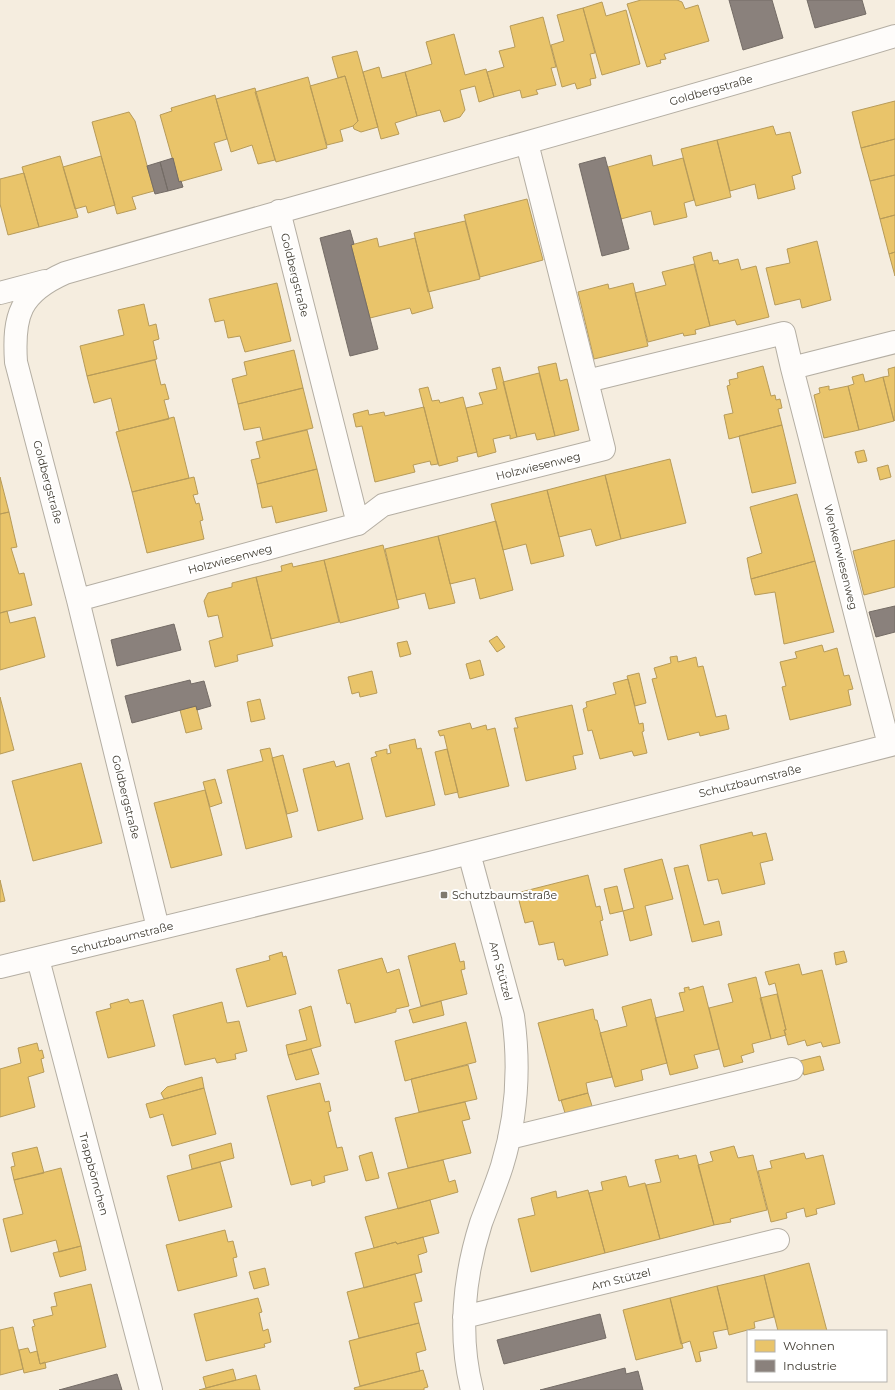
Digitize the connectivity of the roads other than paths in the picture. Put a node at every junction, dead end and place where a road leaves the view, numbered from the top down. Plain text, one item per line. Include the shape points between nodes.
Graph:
1 (895, 36) edge
2 (527, 143) junction
3 (279, 211) junction
4 (46, 281) junction
5 (0, 293) edge
6 (895, 342) edge
7 (792, 368) junction
8 (587, 381) junction
9 (358, 524) junction
10 (78, 600) junction
11 (892, 745) edge
12 (469, 853) junction
13 (158, 928) junction
14 (38, 959) junction
15 (0, 968) edge
16 (792, 1069) dead end
17 (509, 1138) junction
18 (778, 1240) dead end
19 (464, 1317) junction
20 (151, 1390) edge
21 (472, 1390) edge

1 - 2 street, Goldbergstraße
2 - 3 street, Goldbergstraße
2 - 8 street
3 - 4 street, Goldbergstraße via 65,273
3 - 9 street, Goldbergstraße
4 - 5 street
4 - 10 street, Goldbergstraße via 24,305 17,319 14,335 16,362
6 - 7 street
7 - 8 street via 784,333
7 - 11 street, Wenkenwiesenweg
8 - 9 street, Holzwiesenweg via 604,449 383,505
9 - 10 street, Holzwiesenweg
10 - 13 street, Goldbergstraße
11 - 12 street, Schutzbaumstraße
12 - 13 street, Schutzbaumstraße
12 - 17 street, Am Stützel via 508,995 516,1040 516,1093
13 - 14 street, Schutzbaumstraße
14 - 15 street, Schutzbaumstraße
14 - 20 street, Trappbörnchen
16 - 17 street
17 - 19 street, Am Stützel via 475,1244
18 - 19 street, Am Stützel
19 - 21 street, Am Stützel via 465,1348

